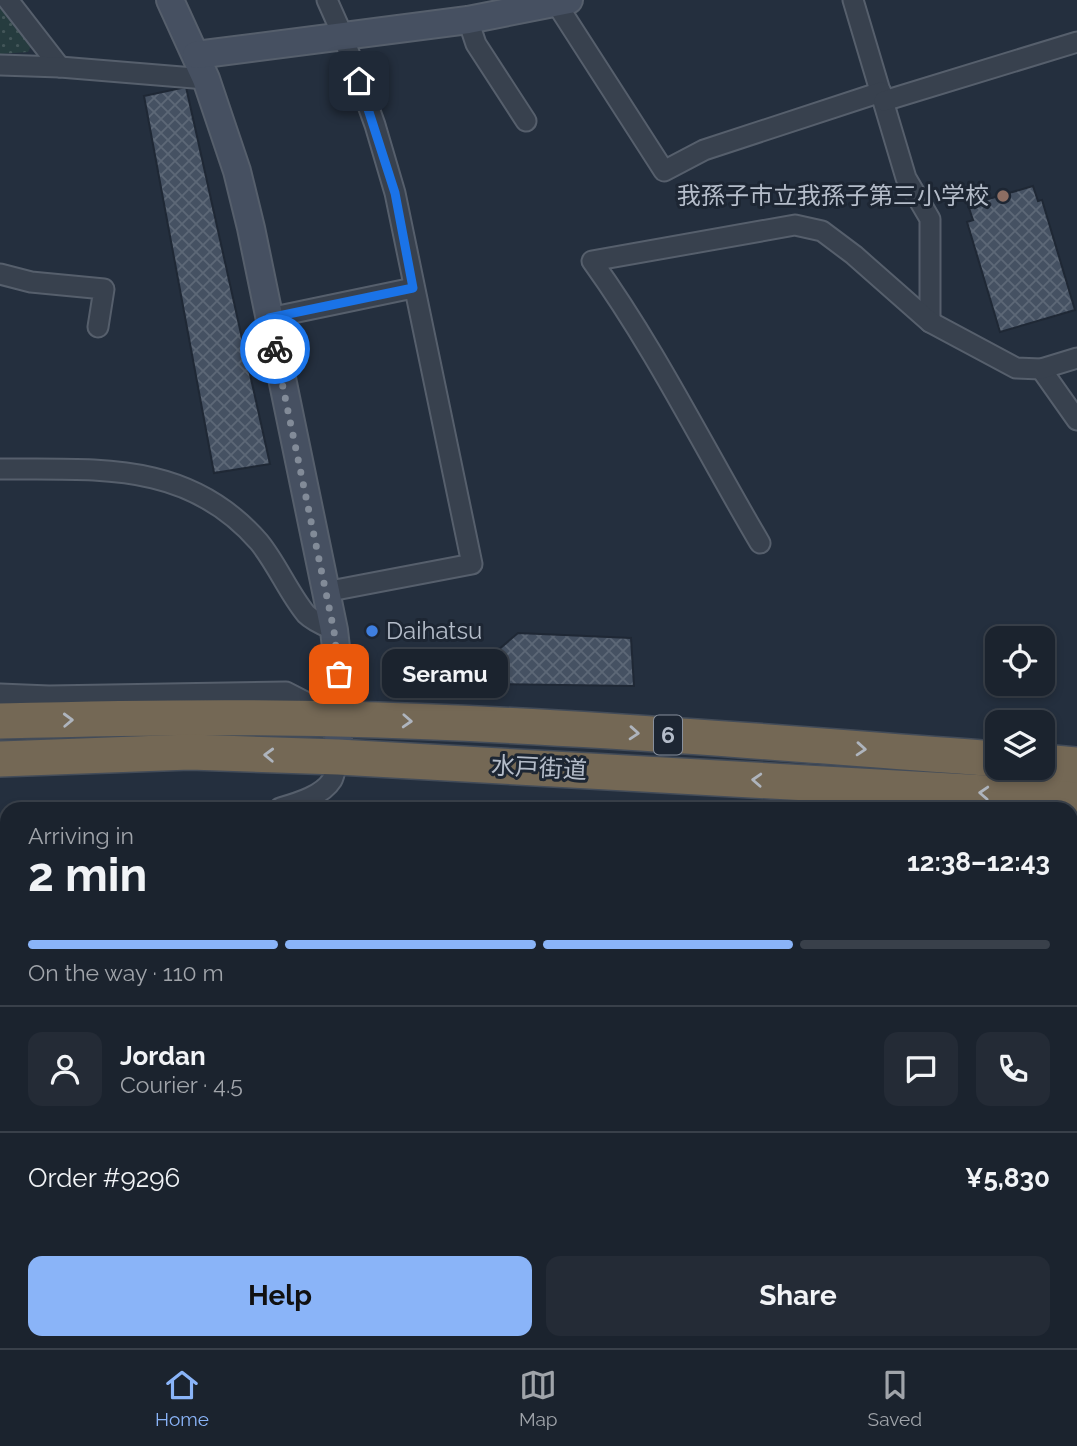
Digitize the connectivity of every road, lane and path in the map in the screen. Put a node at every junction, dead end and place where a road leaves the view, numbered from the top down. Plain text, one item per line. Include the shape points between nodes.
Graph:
1 (8, 0) edge
2 (170, 0) edge
3 (327, 0) edge
4 (853, 0) edge
5 (562, 1) edge
6 (468, 20) junction
7 (343, 36) junction
8 (1077, 42) edge
9 (0, 65) edge
10 (60, 67) junction
11 (201, 67) junction
12 (883, 97) junction
13 (526, 121) dead end
14 (0, 274) edge
15 (413, 288) junction
16 (269, 318) junction
17 (930, 322) junction
18 (97, 327) dead end
19 (1077, 358) edge
20 (1041, 369) junction
21 (1077, 420) edge
22 (0, 469) edge
23 (760, 543) dead end
24 (325, 592) junction
25 (334, 631) junction
26 (0, 694) edge
27 (339, 719) junction
28 (0, 721) edge
29 (338, 757) junction
30 (985, 758) edge
31 (0, 759) edge
32 (1055, 763) edge
33 (1077, 765) edge
34 (1077, 798) edge
35 (299, 802) edge

1 - 10 street
2 - 11 street
3 - 7 street
4 - 12 street
5 - 6 street
5 - 12 street via 664,171 704,150
6 - 7 street
6 - 13 street via 476,44
7 - 11 street
7 - 15 street via 395,193
8 - 12 street
9 - 10 street
10 - 11 street
11 - 16 street via 237,171
12 - 17 street via 906,178 930,219
14 - 18 street via 104,289
15 - 16 street
15 - 24 street via 472,564
16 - 24 street
17 - 20 street via 1016,368
17 - 23 street via 822,231 795,225 592,261 673,386
19 - 20 street
20 - 21 street
22 - 25 street via 121,471 160,478 212,501 256,539 308,616
24 - 25 street
25 - 27 street
26 - 27 street via 286,692
28 -> 27 highway, 水戸街道 / 6
27 - 29 street
27 -> 30 highway, 水戸街道 / 6 via 586,730
29 -> 31 highway, 水戸街道 / 6 via 190,752
34 -> 29 highway, 水戸街道 / 6
29 - 35 street via 332,780
32 - 33 highway

